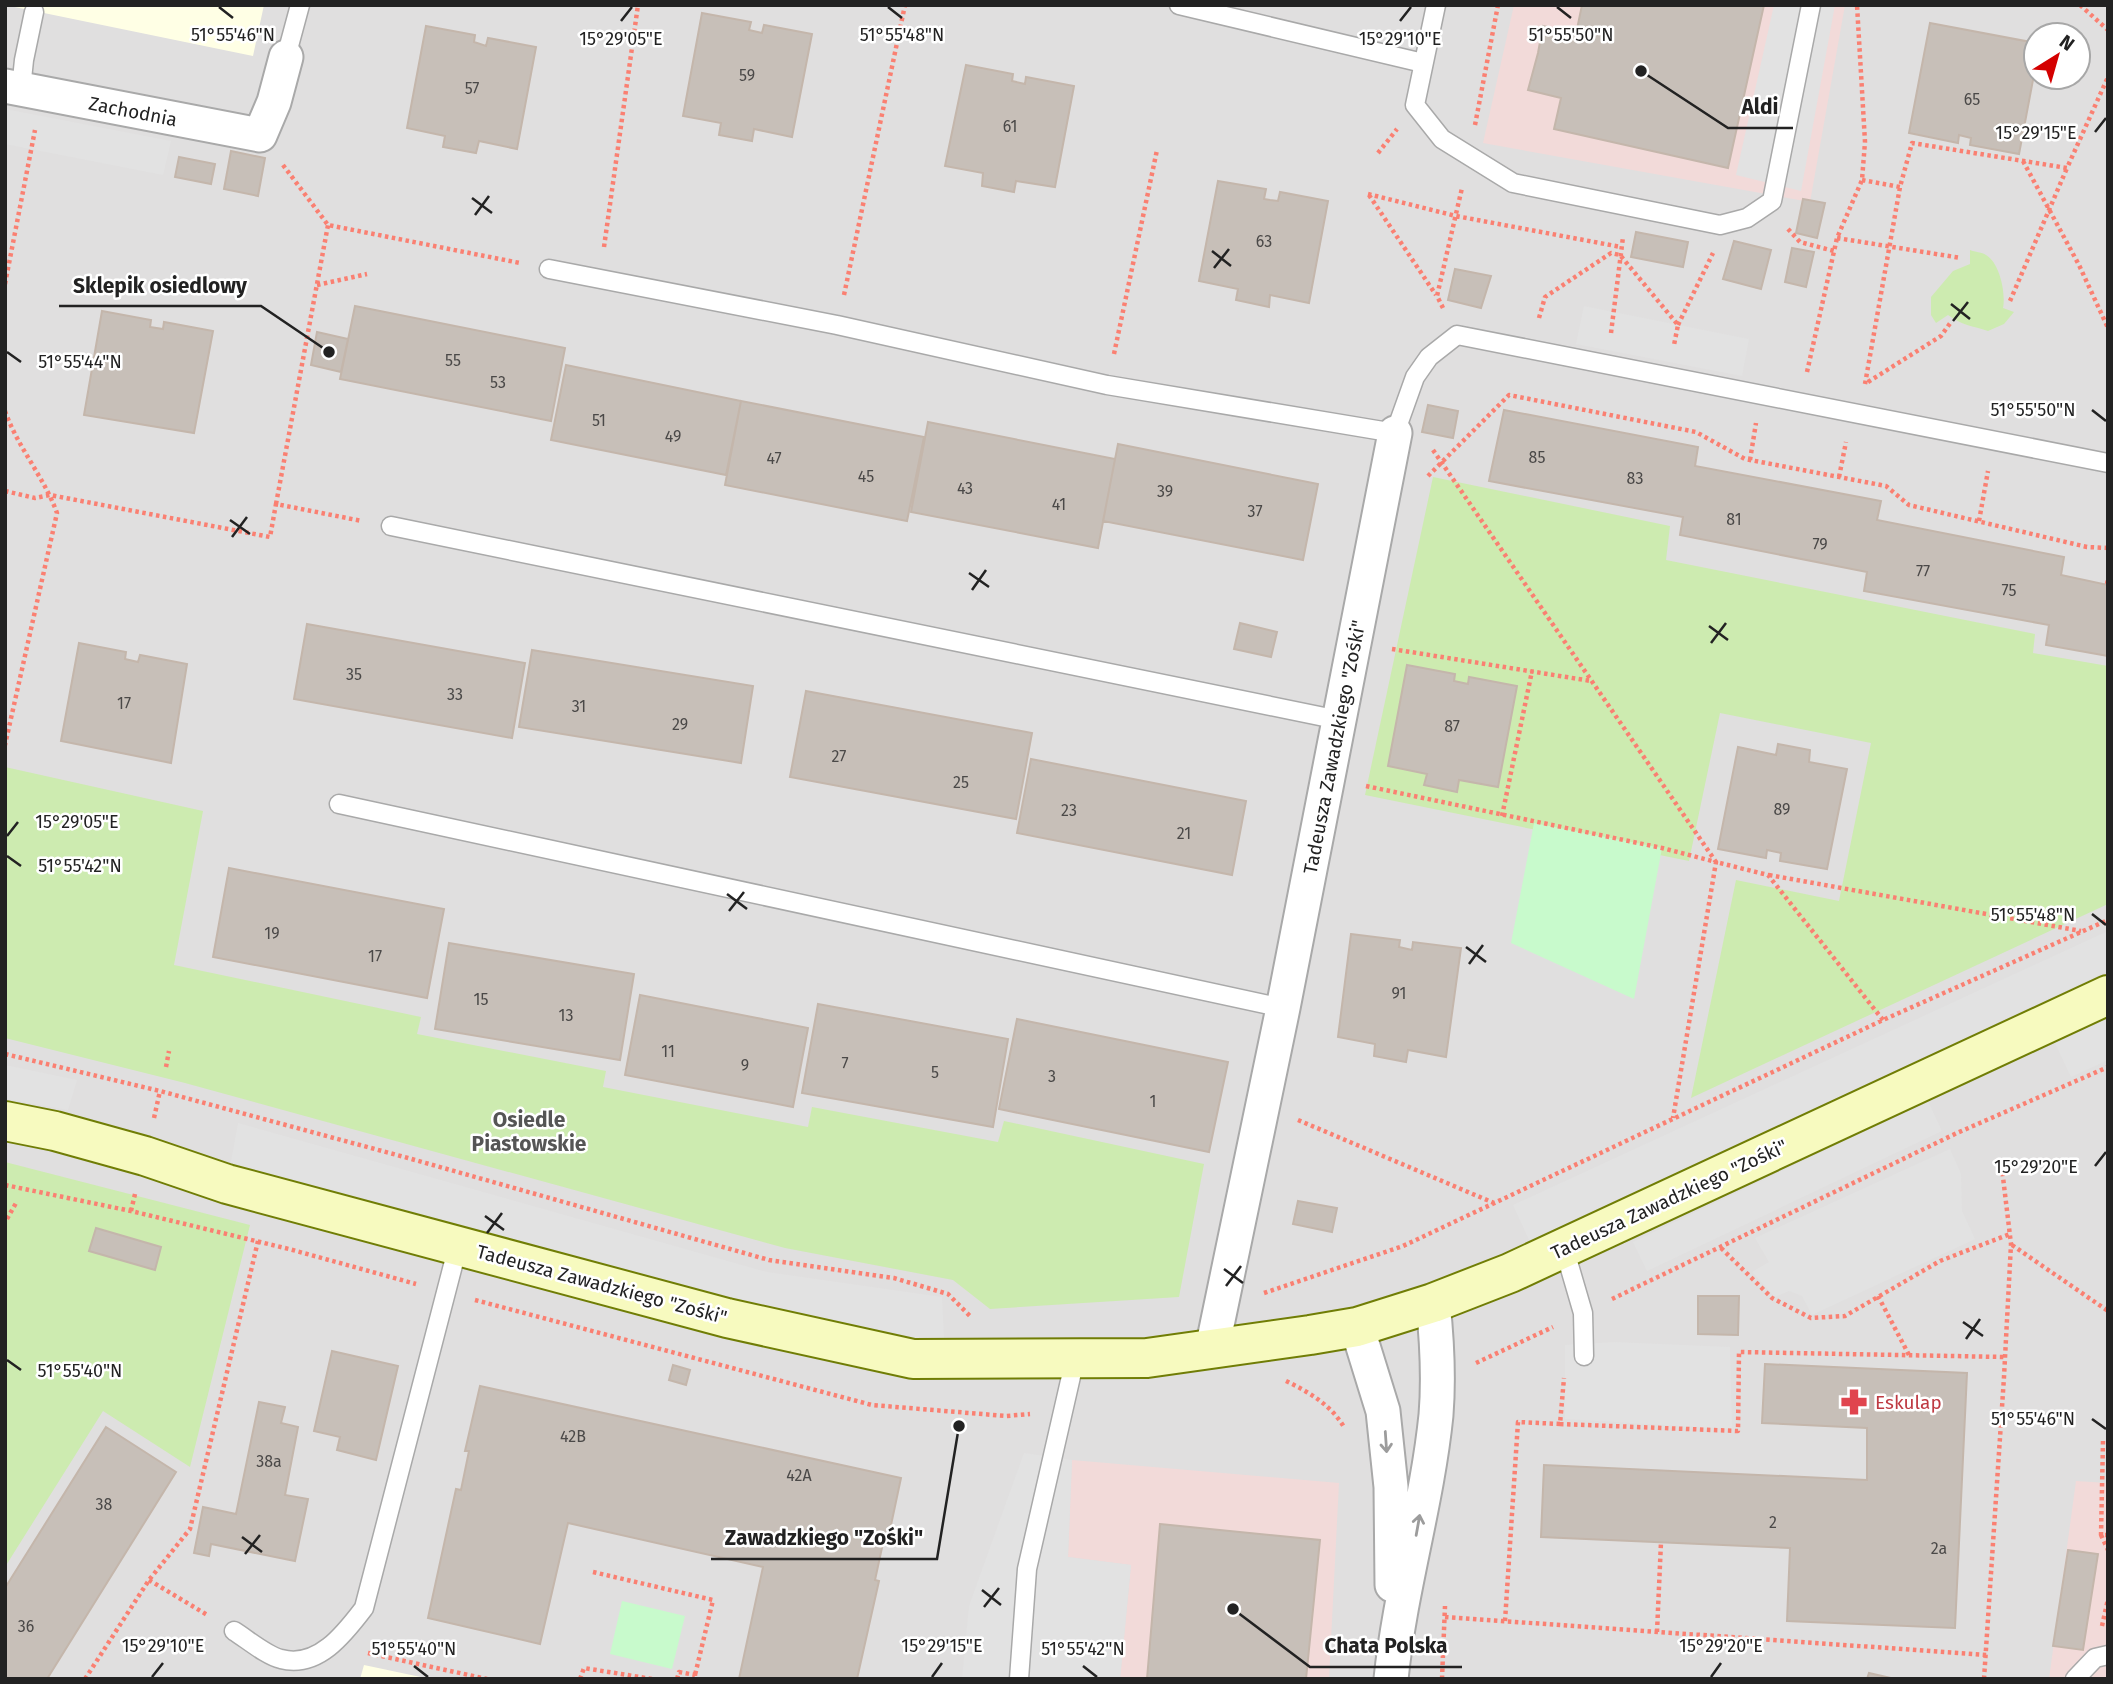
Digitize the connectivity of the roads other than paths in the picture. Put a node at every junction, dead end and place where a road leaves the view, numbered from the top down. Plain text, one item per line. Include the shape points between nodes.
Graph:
1 (300, 5) edge
2 (1179, 5) edge
3 (1436, 5) edge
4 (1811, 5) edge
5 (34, 12) dead end
6 (286, 57) joint
7 (1423, 63) junction
8 (23, 90) edge
9 (549, 269) road end
10 (1395, 433) junction
11 (2108, 463) edge
12 (391, 526) road end
13 (1339, 720) junction
14 (339, 804) dead end
15 (2108, 995) edge
16 (1283, 1008) junction
17 (5, 1121) edge
18 (458, 1246) junction
19 (1564, 1248) junction
20 (1433, 1303) junction
21 (1357, 1327) junction
22 (1212, 1349) junction
23 (1584, 1356) dead end
24 (1075, 1359) junction
25 (234, 1631) road end
26 (2108, 1655) edge
27 (1392, 1672) edge
28 (1019, 1679) edge
29 (2075, 1679) edge

1 - 6 lane
2 - 7 lane
3 - 7 lane
4 - 7 lane via 1772,201 1747,218 1720,225 1513,183 1443,139 1415,105
5 - 8 lane
6 - 8 street, Zachodnia via 260,135
9 - 10 lane via 837,325 1107,386
10 - 11 lane via 1415,377 1429,357 1457,335
10 - 13 street, Tadeusza Zawadzkiego "Zośki"
12 - 13 lane
13 - 16 street, Tadeusza Zawadzkiego "Zośki"
14 - 16 lane
15 - 19 street, Tadeusza Zawadzkiego "Zośki"
16 - 22 street, Tadeusza Zawadzkiego "Zośki"
17 - 18 street, Tadeusza Zawadzkiego "Zośki" via 55,1131 227,1184
18 - 24 street, Tadeusza Zawadzkiego "Zośki" via 727,1318 913,1359
18 - 25 lane via 364,1608 331,1646 306,1660 281,1659
19 - 20 street, Tadeusza Zawadzkiego "Zośki"
19 - 23 lane via 1583,1313
20 - 21 street, Tadeusza Zawadzkiego "Zośki"
27 -> 20 street via 1436,1414 1438,1349
21 - 22 street, Tadeusza Zawadzkiego "Zośki"
21 -> 27 street via 1383,1411 1391,1487
22 - 24 street, Tadeusza Zawadzkiego "Zośki" via 1147,1358
24 - 28 lane via 1027,1569
26 - 29 lane via 2095,1658

